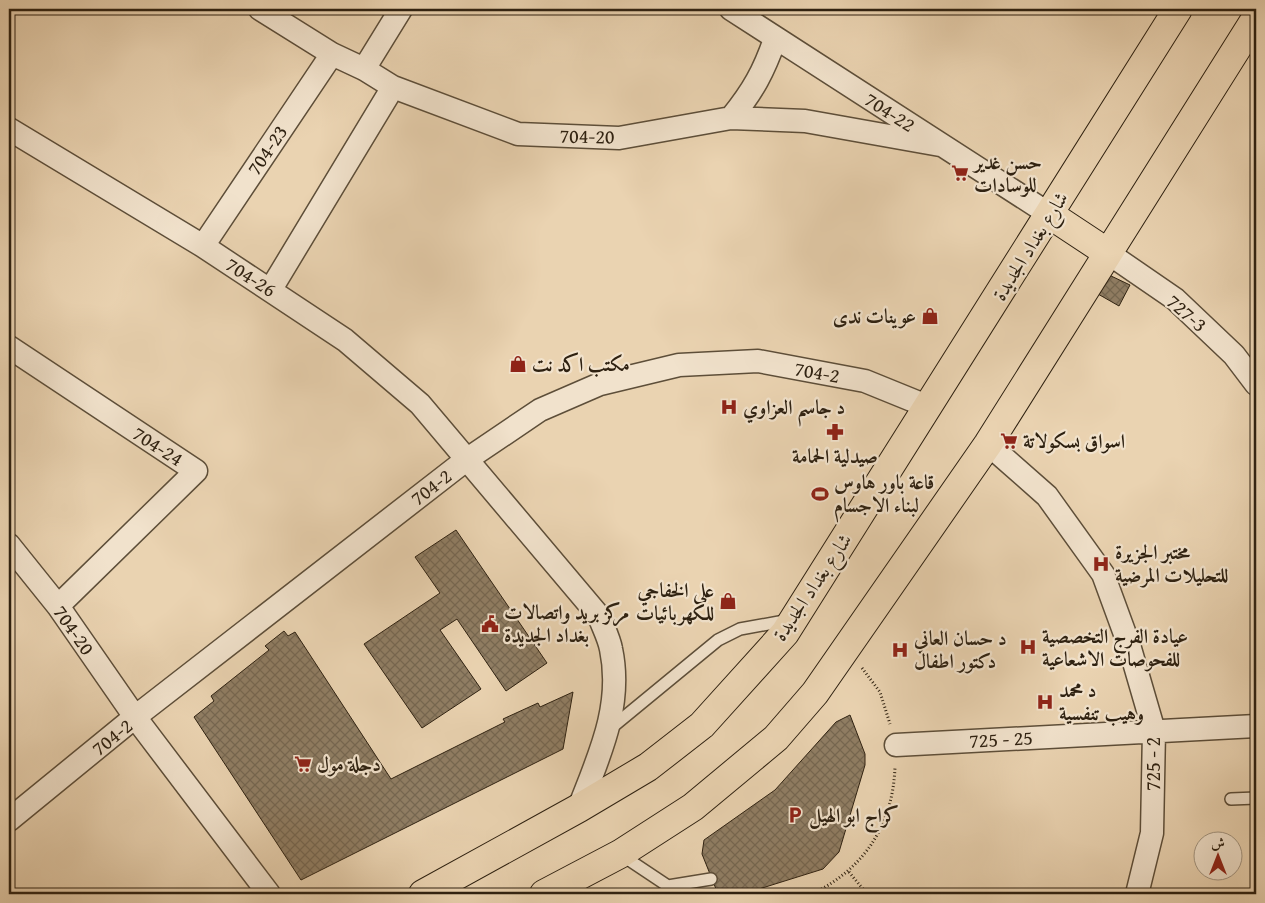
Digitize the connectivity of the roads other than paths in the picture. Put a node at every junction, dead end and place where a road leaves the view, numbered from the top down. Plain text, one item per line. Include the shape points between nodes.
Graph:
1 (260, 9) edge
2 (401, 9) edge
3 (731, 9) edge
4 (1178, 9) edge
5 (1256, 18) edge
6 (775, 39) junction
7 (332, 54) junction
8 (364, 69) junction
9 (392, 87) junction
10 (731, 118) junction
11 (9, 129) edge
12 (940, 145) junction
13 (1049, 214) junction
14 (203, 246) junction
15 (1108, 253) junction
16 (271, 289) junction
17 (9, 347) edge
18 (1256, 384) edge
19 (928, 407) junction
20 (988, 444) junction
21 (466, 460) junction
22 (9, 545) edge
23 (58, 606) junction
24 (794, 619) junction
25 (135, 717) junction
26 (1256, 726) edge
27 (609, 730) junction
28 (1154, 732) junction
29 (896, 745) road end
30 (1256, 798) edge
31 (1231, 799) dead end
32 (579, 808) junction
33 (9, 820) edge
34 (620, 854) junction
35 (711, 879) dead end
36 (269, 894) edge
37 (423, 894) edge
38 (544, 894) edge
39 (1138, 894) edge

1 - 7 street, 704-20
2 - 8 street
3 - 6 street, 704-22
4 - 13 main road, شارع بغداد الجديدة
5 - 15 main road
6 - 10 street via 763,72
6 - 12 street, 704-22
7 - 8 street, 704-20
7 - 14 street, 704-23
8 - 9 street, 704-20
9 - 10 street, 704-20 via 518,134 619,138
9 - 16 street
10 - 12 street, 704-20 via 805,121
11 - 14 street, 704-26
12 - 13 street, 704-22
13 - 15 main road
13 - 19 main road, شارع بغداد الجديدة
14 - 16 street, 704-26
15 - 18 street, 727-3 via 1175,299 1234,355
15 - 20 main road
16 - 21 street, 704-26 via 345,340 420,404
17 - 23 street, 704-24 via 196,471
19 - 21 street, 704-2 via 865,380 758,361 679,365 600,384 540,410
19 - 24 main road, شارع بغداد الجديدة
20 - 28 street, 725 - 2 via 1046,496 1103,574 1129,645
20 - 34 main road via 815,693 776,738 694,807
21 - 25 street, 704-2
21 - 27 street, 704-26 via 599,616 611,646 616,677
22 - 23 street, 704-20
23 - 25 street, 704-20
24 - 27 lane via 752,626 718,640
24 - 32 main road, شارع بغداد الجديدة via 702,726 648,767
25 - 33 street, 704-2
25 - 36 street, 704-20
26 - 28 street, 725 - 25
27 - 32 street, 704-26
28 - 29 street, 725 - 25
28 - 39 street, 725 - 2 via 1152,833
30 - 31 lane
32 - 37 main road, شارع بغداد الجديدة
34 - 35 lane via 668,886
34 - 38 main road

